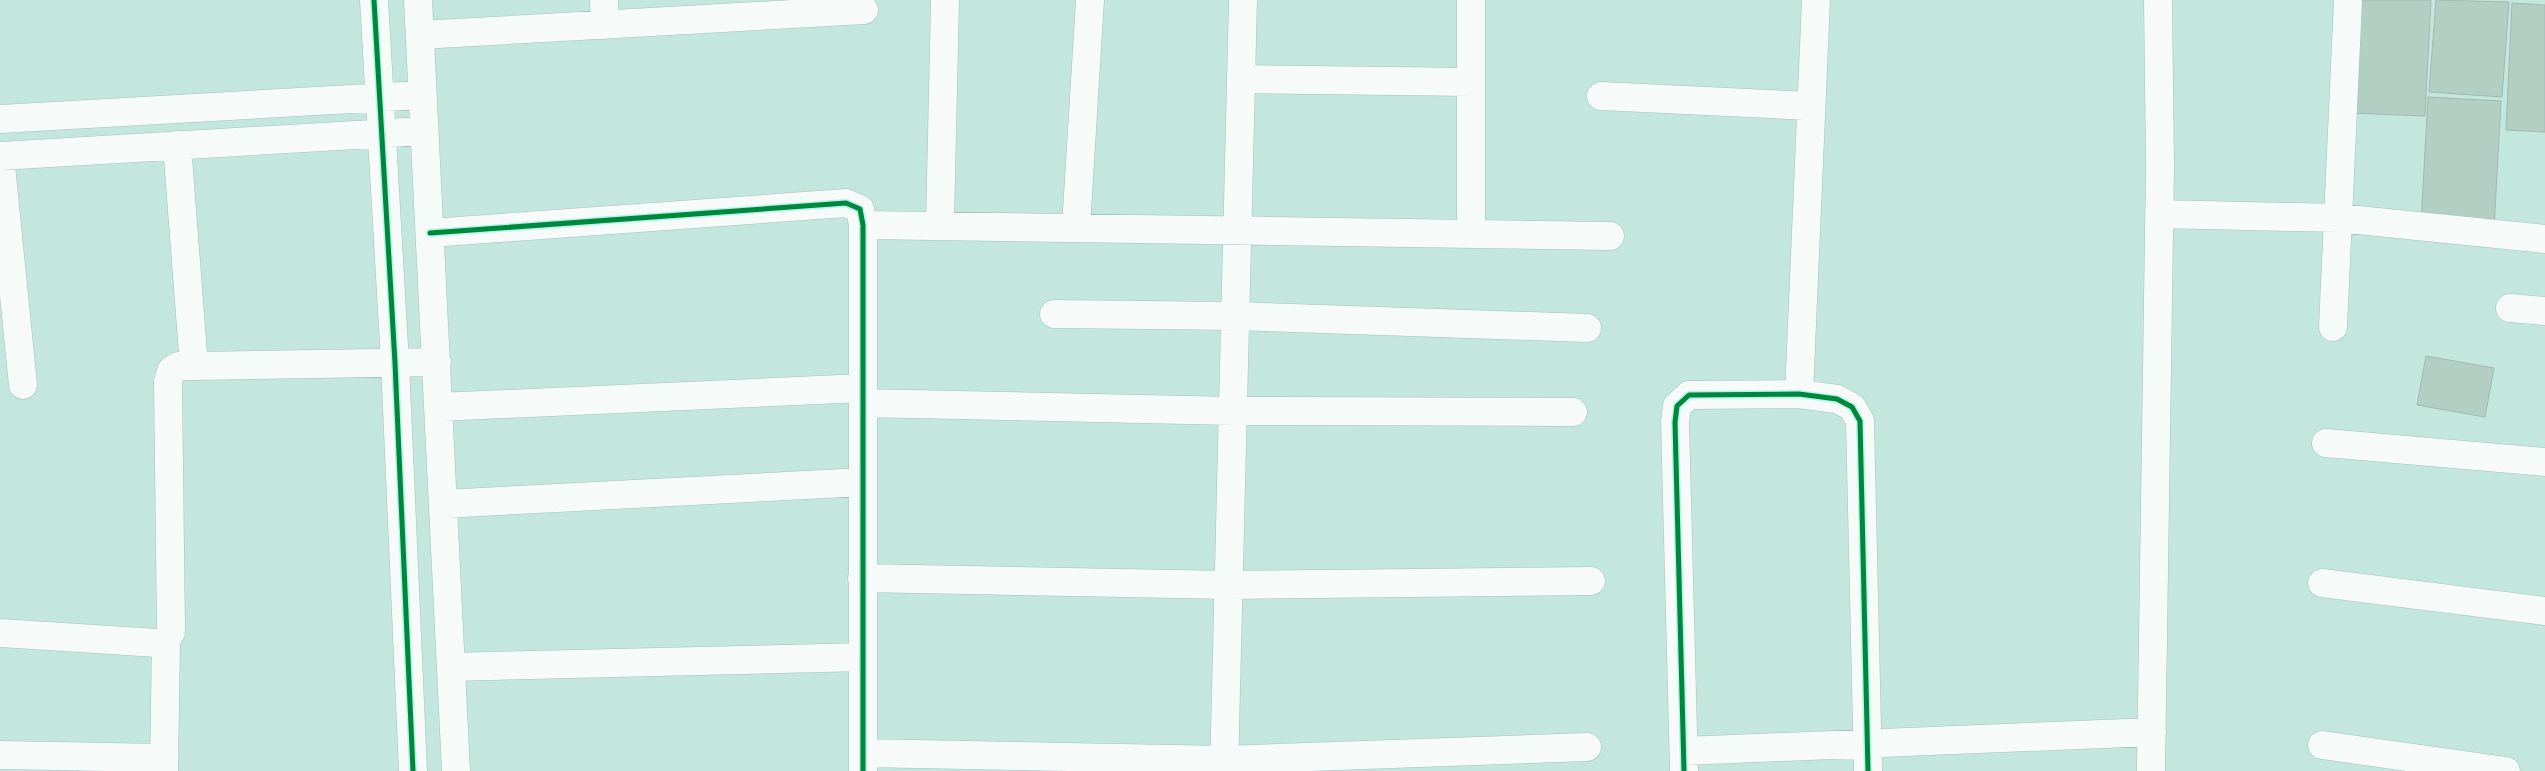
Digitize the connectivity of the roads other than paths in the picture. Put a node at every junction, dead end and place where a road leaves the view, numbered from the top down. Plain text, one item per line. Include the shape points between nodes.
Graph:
1 (374, 0) edge
2 (418, 0) edge
3 (944, 0) edge
4 (1090, 0) edge
5 (1243, 0) edge
6 (1471, 0) edge
7 (1816, 0) edge
8 (2158, 0) edge
9 (2348, 0) edge
10 (794, 7) edge
11 (864, 10) dead end
12 (604, 12) edge
13 (420, 35) junction
14 (1241, 79) junction
15 (1471, 82) junction
16 (422, 95) junction
17 (1601, 96) dead end
18 (379, 98) junction
19 (1812, 106) junction
20 (0, 119) edge
21 (423, 131) junction
22 (381, 132) junction
23 (177, 145) junction
24 (0, 156) edge
25 (2159, 214) junction
26 (2338, 218) junction
27 (863, 225) junction
28 (940, 225) junction
29 (1076, 227) junction
30 (1238, 230) junction
31 (430, 232) junction
32 (1470, 233) junction
33 (1610, 236) dead end
34 (2545, 239) edge
35 (2510, 308) dead end
36 (2545, 311) edge
37 (1054, 314) dead end
38 (1235, 316) junction
39 (2333, 327) dead end
40 (1587, 328) dead end
41 (437, 362) junction
42 (395, 363) junction
43 (194, 366) junction
44 (22, 385) dead end
45 (1800, 394) junction
46 (863, 396) junction
47 (439, 407) junction
48 (1233, 411) junction
49 (1573, 412) dead end
50 (2326, 443) dead end
51 (2545, 462) edge
52 (863, 482) junction
53 (443, 504) junction
54 (862, 578) junction
55 (1591, 581) dead end
56 (2322, 583) dead end
57 (1229, 585) junction
58 (2545, 611) edge
59 (0, 633) edge
60 (166, 641) junction
61 (863, 657) junction
62 (451, 667) junction
63 (2152, 732) junction
64 (1867, 744) junction
65 (2322, 745) dead end
66 (1587, 747) dead end
67 (0, 755) edge
68 (1684, 761) edge
69 (863, 762) edge
70 (164, 765) edge
71 (1224, 765) edge
72 (413, 771) edge
73 (456, 771) edge
74 (1868, 771) edge
75 (2151, 771) edge
76 (2506, 771) edge

1 - 18 street
2 - 13 street
3 - 28 street
4 - 29 street
5 - 14 street
6 - 15 street
7 - 19 street
8 - 25 street
9 - 26 street
10 - 11 street
10 - 12 street
12 - 13 street
13 - 16 street
14 - 15 street
14 - 30 street
15 - 32 street
16 - 18 street
16 - 21 street
17 - 19 street
18 - 20 street
18 - 22 street
19 - 45 street
21 - 22 street
21 - 31 street via 426,131
22 - 23 street
22 - 42 street
23 - 24 street
23 - 43 street
24 - 44 street
25 - 26 street
25 - 63 street
26 - 34 street
26 - 39 street
27 - 28 street
27 - 31 street via 860,209 846,203
27 - 46 street
28 - 29 street
29 - 30 street
30 - 32 street
30 - 38 street
31 - 41 street
32 - 33 street
35 - 36 street
37 - 38 street
38 - 40 street
38 - 48 street
41 - 42 street
41 - 47 street
42 - 43 street
42 - 72 street
43 - 60 street via 178,366 170,371 168,382 171,632
45 - 64 street via 1837,399 1852,407 1860,420
45 - 68 street via 1690,395 1678,406 1675,422
46 - 47 street
46 - 48 street
46 - 52 street
47 - 53 street
48 - 49 street
48 - 57 street
50 - 51 street
52 - 53 street
52 - 54 street
53 - 62 street
54 - 57 street
54 - 61 street
55 - 57 street
56 - 58 street
57 - 71 street
59 - 60 street via 157,644
60 - 70 street
61 - 62 street
61 - 69 street
62 - 73 street
63 - 64 street
63 - 75 street
64 - 68 street
64 - 74 street
65 - 76 street
66 - 71 street
67 - 70 street
69 - 71 street

